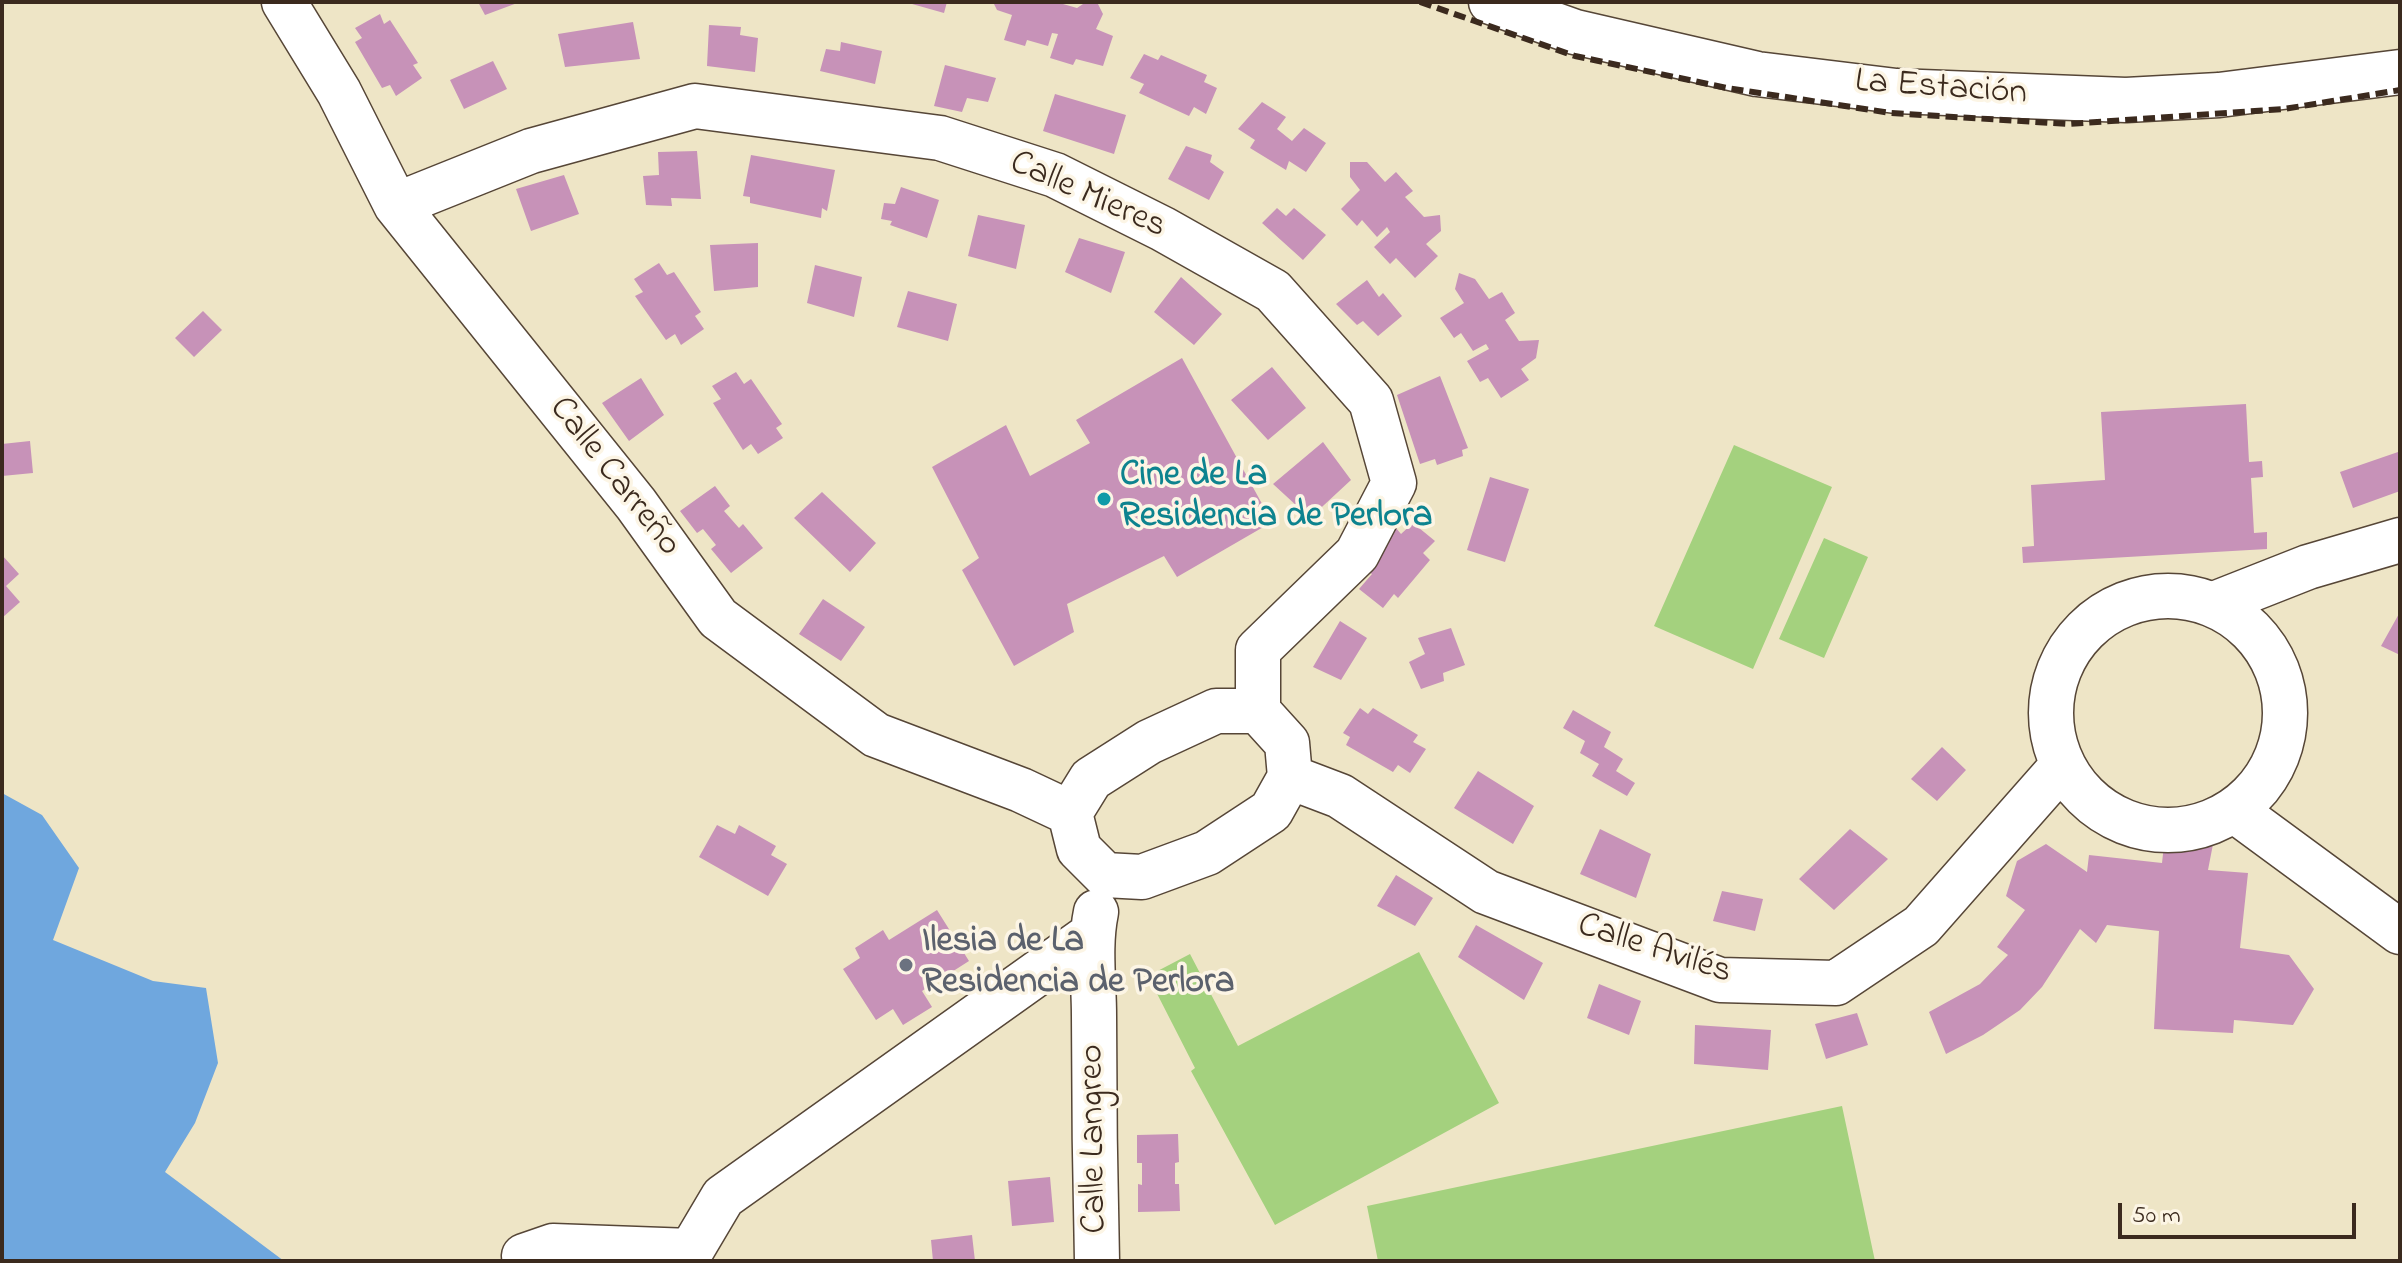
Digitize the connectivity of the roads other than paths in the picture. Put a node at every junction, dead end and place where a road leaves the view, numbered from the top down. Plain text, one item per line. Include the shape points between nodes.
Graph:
1 (284, 2) edge
2 (1491, 2) edge
3 (2400, 72) edge
4 (396, 205) junction
5 (2400, 540) edge
6 (2214, 604) junction
7 (1258, 711) junction
8 (2062, 766) junction
9 (1290, 777) junction
10 (1070, 813) junction
11 (2238, 813) junction
12 (1105, 875) junction
13 (2400, 932) edge
14 (1091, 935) junction
15 (524, 1256) dead end
16 (1097, 1261) edge

1 - 4 street, Calle Carreño via 339,92
2 - 3 street, La Estación via 1575,32 1757,74 1896,91 2126,100 2219,95
4 - 7 street, Calle Mieres via 531,151 695,106 940,138 1055,175 1273,291 1371,401 1394,483 1357,554 1258,650
4 - 10 street, Calle Carreño via 636,504 718,618 876,735
5 - 6 street via 2308,567
6 - 8 street via 2180,596 2145,597 2112,609 2084,630 2063,659 2051,692 2050,728
6 - 11 street via 2244,622 2267,649 2282,681 2286,716 2280,751
7 - 9 street via 1287,743
7 - 10 street via 1216,711 1149,742 1091,779
8 - 9 street, Calle Avilés via 1921,926 1836,983 1720,980 1486,892 1340,796
8 - 11 street via 2087,799 2121,821 2161,830 2202,826
9 - 12 street via 1271,811 1207,853 1142,877
10 - 12 street via 1079,849
11 - 13 street
12 - 14 street, Calle Langreo
14 - 15 street via 723,1197 691,1251 553,1246
14 - 16 street, Calle Langreo

